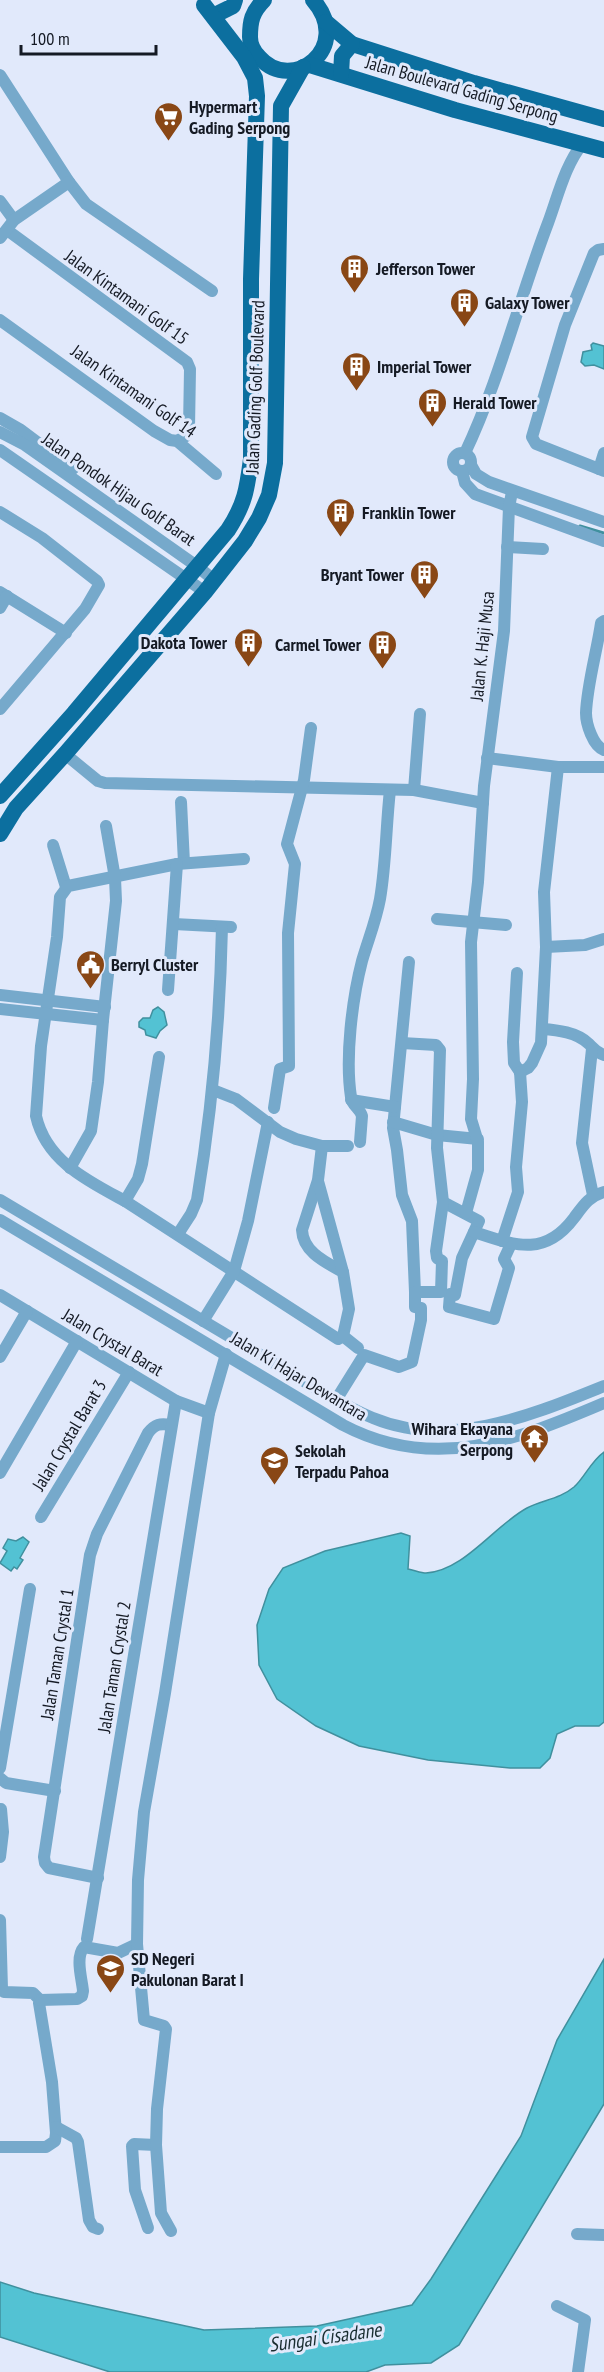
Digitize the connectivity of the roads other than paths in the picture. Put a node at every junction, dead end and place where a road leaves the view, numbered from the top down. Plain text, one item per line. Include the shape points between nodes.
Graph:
1 (235, 0) edge
2 (264, 0) edge
3 (201, 2) edge
4 (320, 8) edge
5 (219, 13) junction
6 (250, 42) junction
7 (352, 44) junction
8 (307, 66) junction
9 (341, 74) junction
10 (0, 75) edge
11 (257, 96) junction
12 (604, 119) edge
13 (281, 146) junction
14 (574, 146) junction
15 (604, 150) edge
16 (69, 182) junction
17 (0, 201) edge
18 (7, 229) edge
19 (604, 249) edge
20 (212, 291) dead end
21 (0, 320) edge
22 (0, 418) edge
23 (0, 432) edge
24 (177, 441) junction
25 (0, 450) edge
26 (604, 453) edge
27 (466, 468) junction
28 (602, 470) edge
29 (64, 473) junction
30 (216, 474) dead end
31 (54, 487) junction
32 (512, 492) junction
33 (509, 507) junction
34 (564, 509) junction
35 (0, 512) edge
36 (604, 522) edge
37 (557, 524) junction
38 (170, 538) dead end
39 (604, 541) edge
40 (507, 547) junction
41 (543, 549) dead end
42 (198, 567) junction
43 (186, 579) junction
44 (209, 586) junction
45 (4, 594) edge
46 (0, 608) edge
47 (604, 621) edge
48 (66, 633) junction
49 (5, 696) edge
50 (0, 709) edge
51 (420, 714) dead end
52 (311, 728) dead end
53 (602, 749) edge
54 (65, 754) junction
55 (487, 758) junction
56 (558, 767) junction
57 (604, 767) edge
58 (302, 788) junction
59 (390, 790) junction
60 (414, 790) junction
61 (0, 796) edge
62 (181, 802) dead end
63 (483, 803) junction
64 (106, 826) dead end
65 (0, 834) edge
66 (53, 844) dead end
67 (244, 859) dead end
68 (181, 864) junction
69 (115, 878) junction
70 (66, 887) junction
71 (437, 919) dead end
72 (472, 923) junction
73 (174, 924) junction
74 (506, 925) dead end
75 (604, 939) edge
76 (546, 947) junction
77 (409, 962) dead end
78 (517, 973) dead end
79 (168, 990) dead end
80 (0, 995) edge
81 (48, 1001) junction
82 (105, 1007) junction
83 (0, 1009) edge
84 (46, 1014) junction
85 (103, 1020) junction
86 (542, 1029) junction
87 (402, 1043) junction
88 (592, 1049) junction
89 (604, 1055) edge
90 (159, 1057) dead end
91 (520, 1072) junction
92 (213, 1090) junction
93 (351, 1100) junction
94 (395, 1107) junction
95 (274, 1108) dead end
96 (268, 1122) junction
97 (393, 1122) junction
98 (437, 1135) junction
99 (478, 1139) junction
100 (322, 1146) junction
101 (70, 1168) junction
102 (318, 1180) junction
103 (598, 1194) edge
104 (0, 1200) edge
105 (126, 1200) junction
106 (443, 1202) junction
107 (466, 1213) junction
108 (0, 1221) edge
109 (474, 1232) junction
110 (178, 1234) junction
111 (506, 1242) junction
112 (234, 1271) junction
113 (343, 1272) junction
114 (415, 1292) junction
115 (446, 1293) junction
116 (0, 1295) edge
117 (27, 1311) junction
118 (203, 1321) junction
119 (343, 1336) junction
120 (77, 1341) junction
121 (358, 1348) dead end
122 (226, 1354) junction
123 (0, 1357) edge
124 (129, 1372) junction
125 (604, 1386) edge
126 (336, 1400) junction
127 (176, 1401) junction
128 (604, 1403) edge
129 (209, 1413) junction
130 (171, 1425) junction
131 (0, 1473) edge
132 (41, 1517) dead end
133 (30, 1589) dead end
134 (5, 1709) edge
135 (0, 1768) edge
136 (0, 1778) edge
137 (55, 1791) junction
138 (1, 1809) edge
139 (0, 1857) edge
140 (98, 1878) junction
141 (0, 1920) edge
142 (87, 1939) dead end
143 (137, 1944) junction
144 (40, 2000) junction
145 (56, 2127) junction
146 (156, 2145) junction
147 (0, 2147) edge
148 (147, 2228) dead end
149 (98, 2229) dead end
150 (171, 2231) dead end
151 (577, 2234) dead end
152 (604, 2235) edge
153 (557, 2306) dead end
154 (578, 2372) edge

1 - 5 main road via 233,6
2 - 6 main road via 249,22
3 - 5 main road
3 - 11 main road, Jalan Gading Golf Boulevard via 235,43 255,78
4 - 7 main road, Jalan Boulevard Gading Serpong
4 - 8 main road, Jalan Gading Golf Boulevard via 325,45
5 - 6 main road
6 - 8 main road, Jalan Boulevard Gading Serpong via 271,67 292,70
7 - 9 main road via 342,56
7 - 12 main road, Jalan Boulevard Gading Serpong via 445,75
8 - 9 main road, Jalan Boulevard Gading Serpong
8 - 13 main road, Jalan Gading Golf Boulevard via 281,106
9 - 14 main road, Jalan Boulevard Gading Serpong
10 - 16 street
11 - 13 main road via 275,95 276,141
11 - 42 main road, Jalan Gading Golf Boulevard via 249,468 241,509
13 - 44 main road, Jalan Gading Golf Boulevard via 275,463 269,495 259,518
14 - 15 main road, Jalan Boulevard Gading Serpong
14 - 27 street via 496,376 465,453 458,453 453,462 456,468
16 - 18 street
16 - 20 street via 86,204
17 - 18 street
18 - 24 street, Jalan Kintamani Golf 15 via 187,362 189,428 186,436
19 - 28 street via 594,253 570,314 532,436 536,444
21 - 24 street, Jalan Kintamani Golf 14 via 154,431
22 - 38 street
23 - 29 street, Jalan Pondok Hijau Golf Barat
24 - 30 street, Jalan Kintamani Golf 14
25 - 31 street, Jalan Pondok Hijau Golf Barat
26 - 28 street
27 - 32 street
27 - 33 street via 465,483 475,494
29 - 31 street
29 - 42 street, Jalan Pondok Hijau Golf Barat
31 - 43 street, Jalan Pondok Hijau Golf Barat
32 - 33 street, Jalan K. Haji Musa
32 - 34 street
33 - 37 street
33 - 40 street, Jalan K. Haji Musa
34 - 36 street
34 - 37 street
35 - 48 street via 42,538 98,583 98,590
37 - 39 street
40 - 41 street
40 - 55 street, Jalan K. Haji Musa via 504,631
42 - 43 main road, Jalan Gading Golf Boulevard
42 - 44 street, Jalan Pondok Hijau Golf Barat
43 - 44 street, Jalan Pondok Hijau Golf Barat
43 - 61 main road, Jalan Gading Golf Boulevard
44 - 54 main road, Jalan Gading Golf Boulevard
45 - 46 street
45 - 48 street
47 - 53 street via 586,713 590,730
48 - 49 street
49 - 50 street
51 - 60 street
52 - 58 street
54 - 58 street via 105,783
54 - 65 main road, Jalan Gading Golf Boulevard via 16,808
55 - 56 street
55 - 63 street, Jalan K. Haji Musa
56 - 57 street
56 - 76 street via 544,892
58 - 59 street
58 - 95 street via 287,844 295,864 288,933 289,1066 280,1069
59 - 60 street
59 - 93 street via 380,899 352,1019
60 - 63 street
62 - 68 street
63 - 72 street, Jalan K. Haji Musa
64 - 69 street
66 - 70 street
67 - 68 street
68 - 69 street
68 - 73 street
69 - 70 street
69 - 82 street
70 - 81 street via 60,897
71 - 72 street
72 - 74 street
72 - 99 street, Jalan K. Haji Musa via 471,1114
73 - 79 street
73 - 92 street via 227,927
75 - 76 street via 585,945
76 - 86 street
77 - 87 street
78 - 91 street via 513,1042 514,1064
80 - 81 street
81 - 82 street
81 - 84 street
82 - 85 street
83 - 84 street
84 - 85 street
84 - 101 street via 36,1116 44,1142
85 - 101 street via 93,1124
86 - 88 street via 562,1031 587,1042
86 - 91 street via 536,1057
87 - 94 street
87 - 98 street via 436,1045 440,1050
88 - 89 street
88 - 103 street via 582,1143
90 - 105 street via 142,1164
91 - 111 street via 518,1192
92 - 96 street via 236,1099
92 - 110 street via 197,1200
93 - 94 street
93 - 100 street via 362,1116 354,1144
94 - 97 street
96 - 100 street via 280,1132
96 - 112 street
97 - 98 street
97 - 114 street via 402,1195 412,1221
98 - 99 street
98 - 106 street
99 - 107 street, Jalan K. Haji Musa via 478,1170
100 - 102 street
101 - 105 street
102 - 113 street
102 - 113 street via 302,1238 311,1251
103 - 111 street via 569,1225 543,1244
104 - 118 street, Jalan Ki Hajar Dewantara
105 - 110 street
106 - 107 street
106 - 115 street via 436,1256 442,1261
107 - 109 street via 479,1221
108 - 122 street, Jalan Ki Hajar Dewantara
109 - 111 street
109 - 115 street via 462,1258 455,1295
110 - 112 street
111 - 115 street via 504,1260 509,1268 494,1319 449,1307
112 - 118 street
112 - 119 street via 336,1338
113 - 119 street via 349,1309
114 - 115 street
114 - 126 street via 415,1307 421,1308 421,1320 412,1362 399,1367 364,1355
116 - 117 street, Jalan Crystal Barat
117 - 120 street, Jalan Crystal Barat
117 - 123 street
118 - 126 street, Jalan Ki Hajar Dewantara
119 - 121 street
120 - 124 street, Jalan Crystal Barat
120 - 131 street
122 - 128 street, Jalan Ki Hajar Dewantara via 362,1435 413,1449 485,1445 554,1425
122 - 129 street
124 - 127 street, Jalan Crystal Barat
124 - 132 street, Jalan Crystal Barat 3
125 - 126 street, Jalan Ki Hajar Dewantara via 507,1422 437,1431 374,1419
127 - 129 street, Jalan Crystal Barat
127 - 130 street, Jalan Taman Crystal 2
129 - 143 street via 144,1812
130 - 137 street, Jalan Taman Crystal 1 via 154,1425 148,1433 90,1555
130 - 140 street, Jalan Taman Crystal 2
133 - 134 street
134 - 135 street
136 - 137 street via 6,1783
137 - 140 street, Jalan Taman Crystal 1 via 45,1863 49,1868
138 - 139 street
140 - 142 street, Jalan Taman Crystal 2
141 - 144 street via 2,1989 33,1993
143 - 144 street via 118,1953 84,1947 80,1959 82,1996
143 - 146 street via 144,2020 166,2029
144 - 145 street
145 - 147 street via 55,2141 46,2147
145 - 149 street via 78,2142 89,2220
146 - 148 street via 132,2146 135,2190
146 - 150 street via 161,2213
151 - 152 street
153 - 154 street via 585,2320

